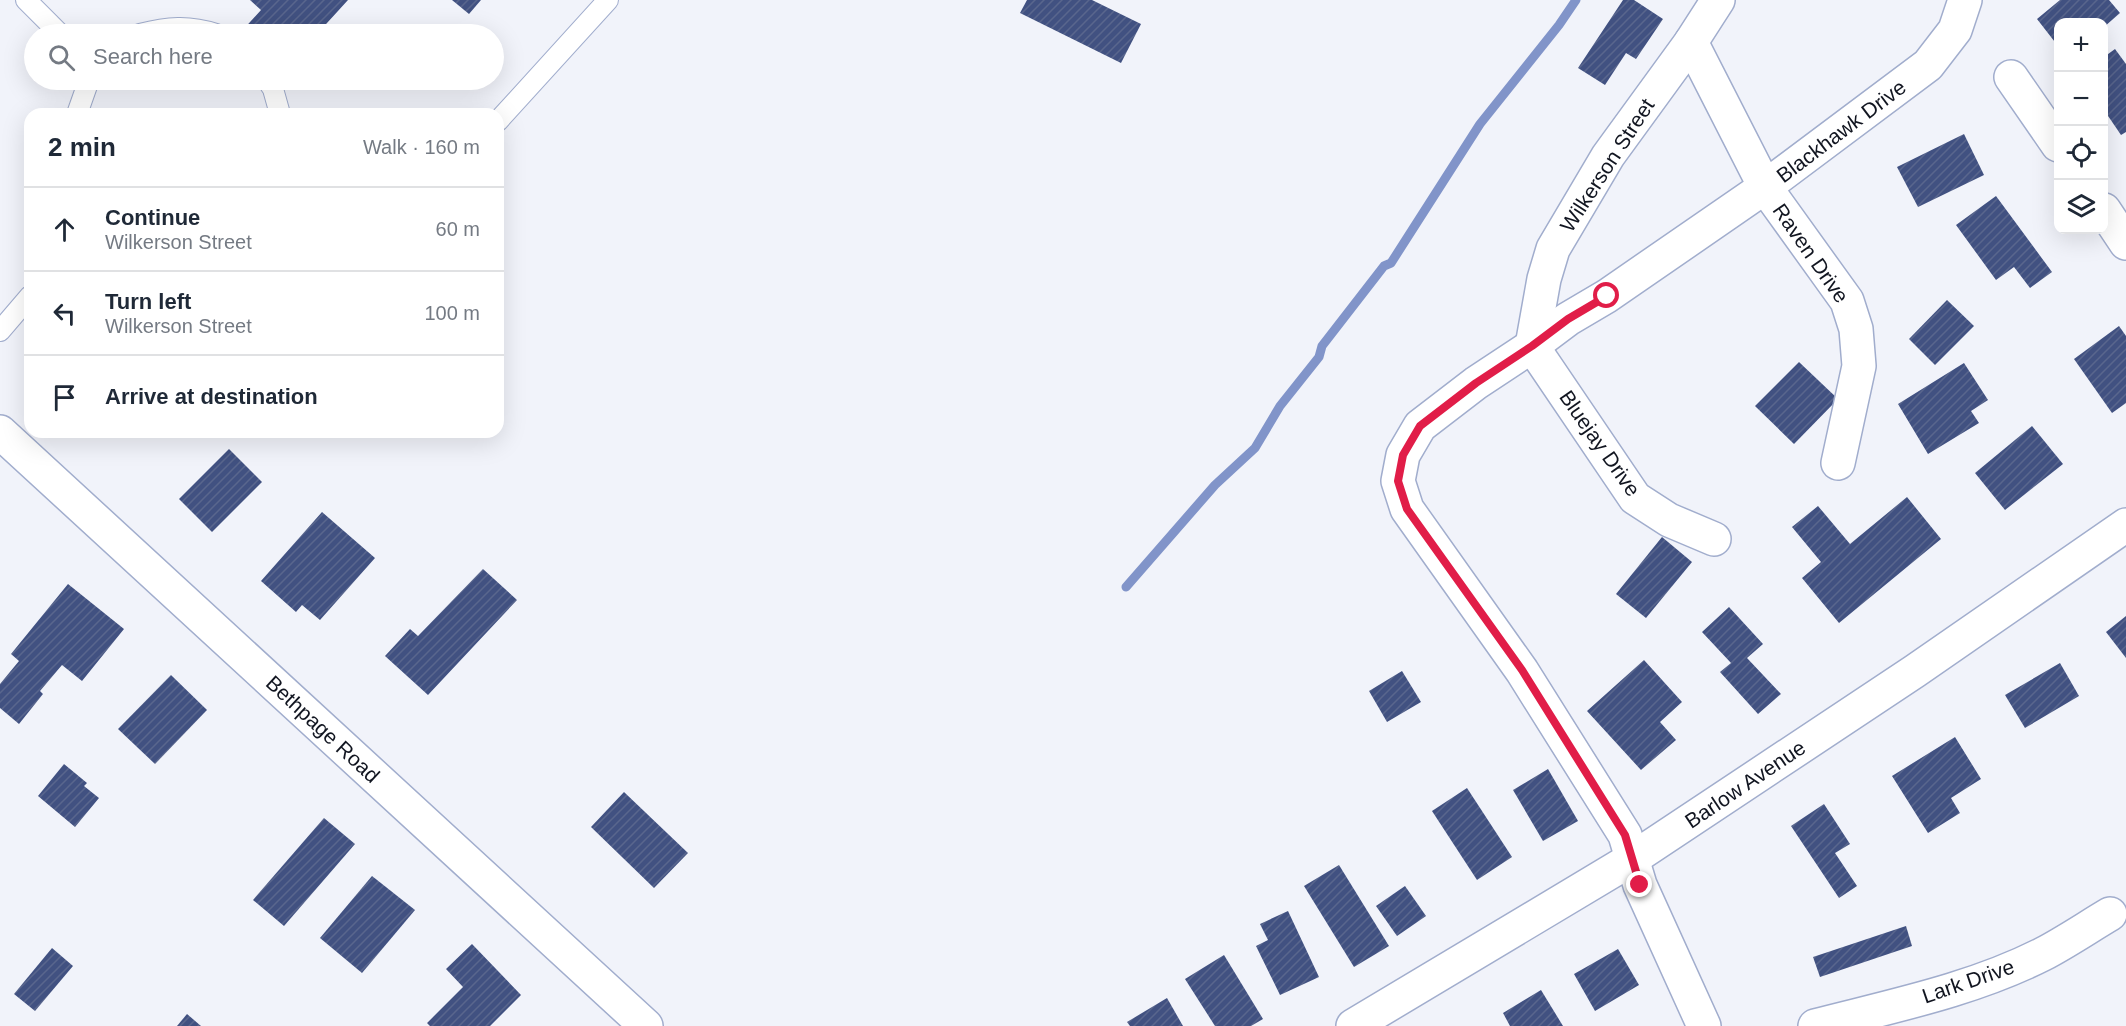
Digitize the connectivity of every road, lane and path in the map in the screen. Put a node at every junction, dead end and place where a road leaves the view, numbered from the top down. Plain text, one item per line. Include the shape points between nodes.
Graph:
1 (26, 0) edge
2 (608, 0) edge
3 (1718, 0) edge
4 (1965, 0) edge
5 (50, 24) edge
6 (1691, 42) junction
7 (2011, 77) dead end
8 (85, 90) edge
9 (273, 90) edge
10 (79, 108) edge
11 (278, 108) edge
12 (504, 114) edge
13 (2054, 139) edge
14 (1765, 187) junction
15 (2108, 217) edge
16 (2126, 243) edge
17 (24, 303) edge
18 (0, 331) edge
19 (1532, 346) junction
20 (0, 432) edge
21 (1838, 463) dead end
22 (2126, 525) edge
23 (1714, 538) dead end
24 (1632, 859) junction
25 (2110, 914) dead end
26 (646, 1026) edge
27 (1353, 1026) edge
28 (1704, 1026) edge
29 (1815, 1026) edge

1 - 5 lane
2 - 12 lane
3 - 6 street, Wilkerson Street
4 - 14 street, Blackhawk Drive via 1955,30 1929,65
6 - 14 street, Blackhawk Drive
6 - 19 street, Wilkerson Street via 1608,156 1553,249
7 - 13 street
8 - 10 lane
9 - 11 lane
14 - 19 street
14 - 21 street, Raven Drive via 1847,301 1856,329 1859,366
15 - 16 street
17 - 18 lane
19 - 23 street, Bluejay Drive via 1635,498 1669,520
19 - 24 street via 1420,426 1403,455 1398,481 1407,509 1522,670 1625,835
20 - 26 street, Bethpage Road
22 - 24 street, Barlow Avenue
24 - 27 street, Barlow Avenue
24 - 28 street
25 - 29 street, Lark Drive via 2044,954 1986,978

